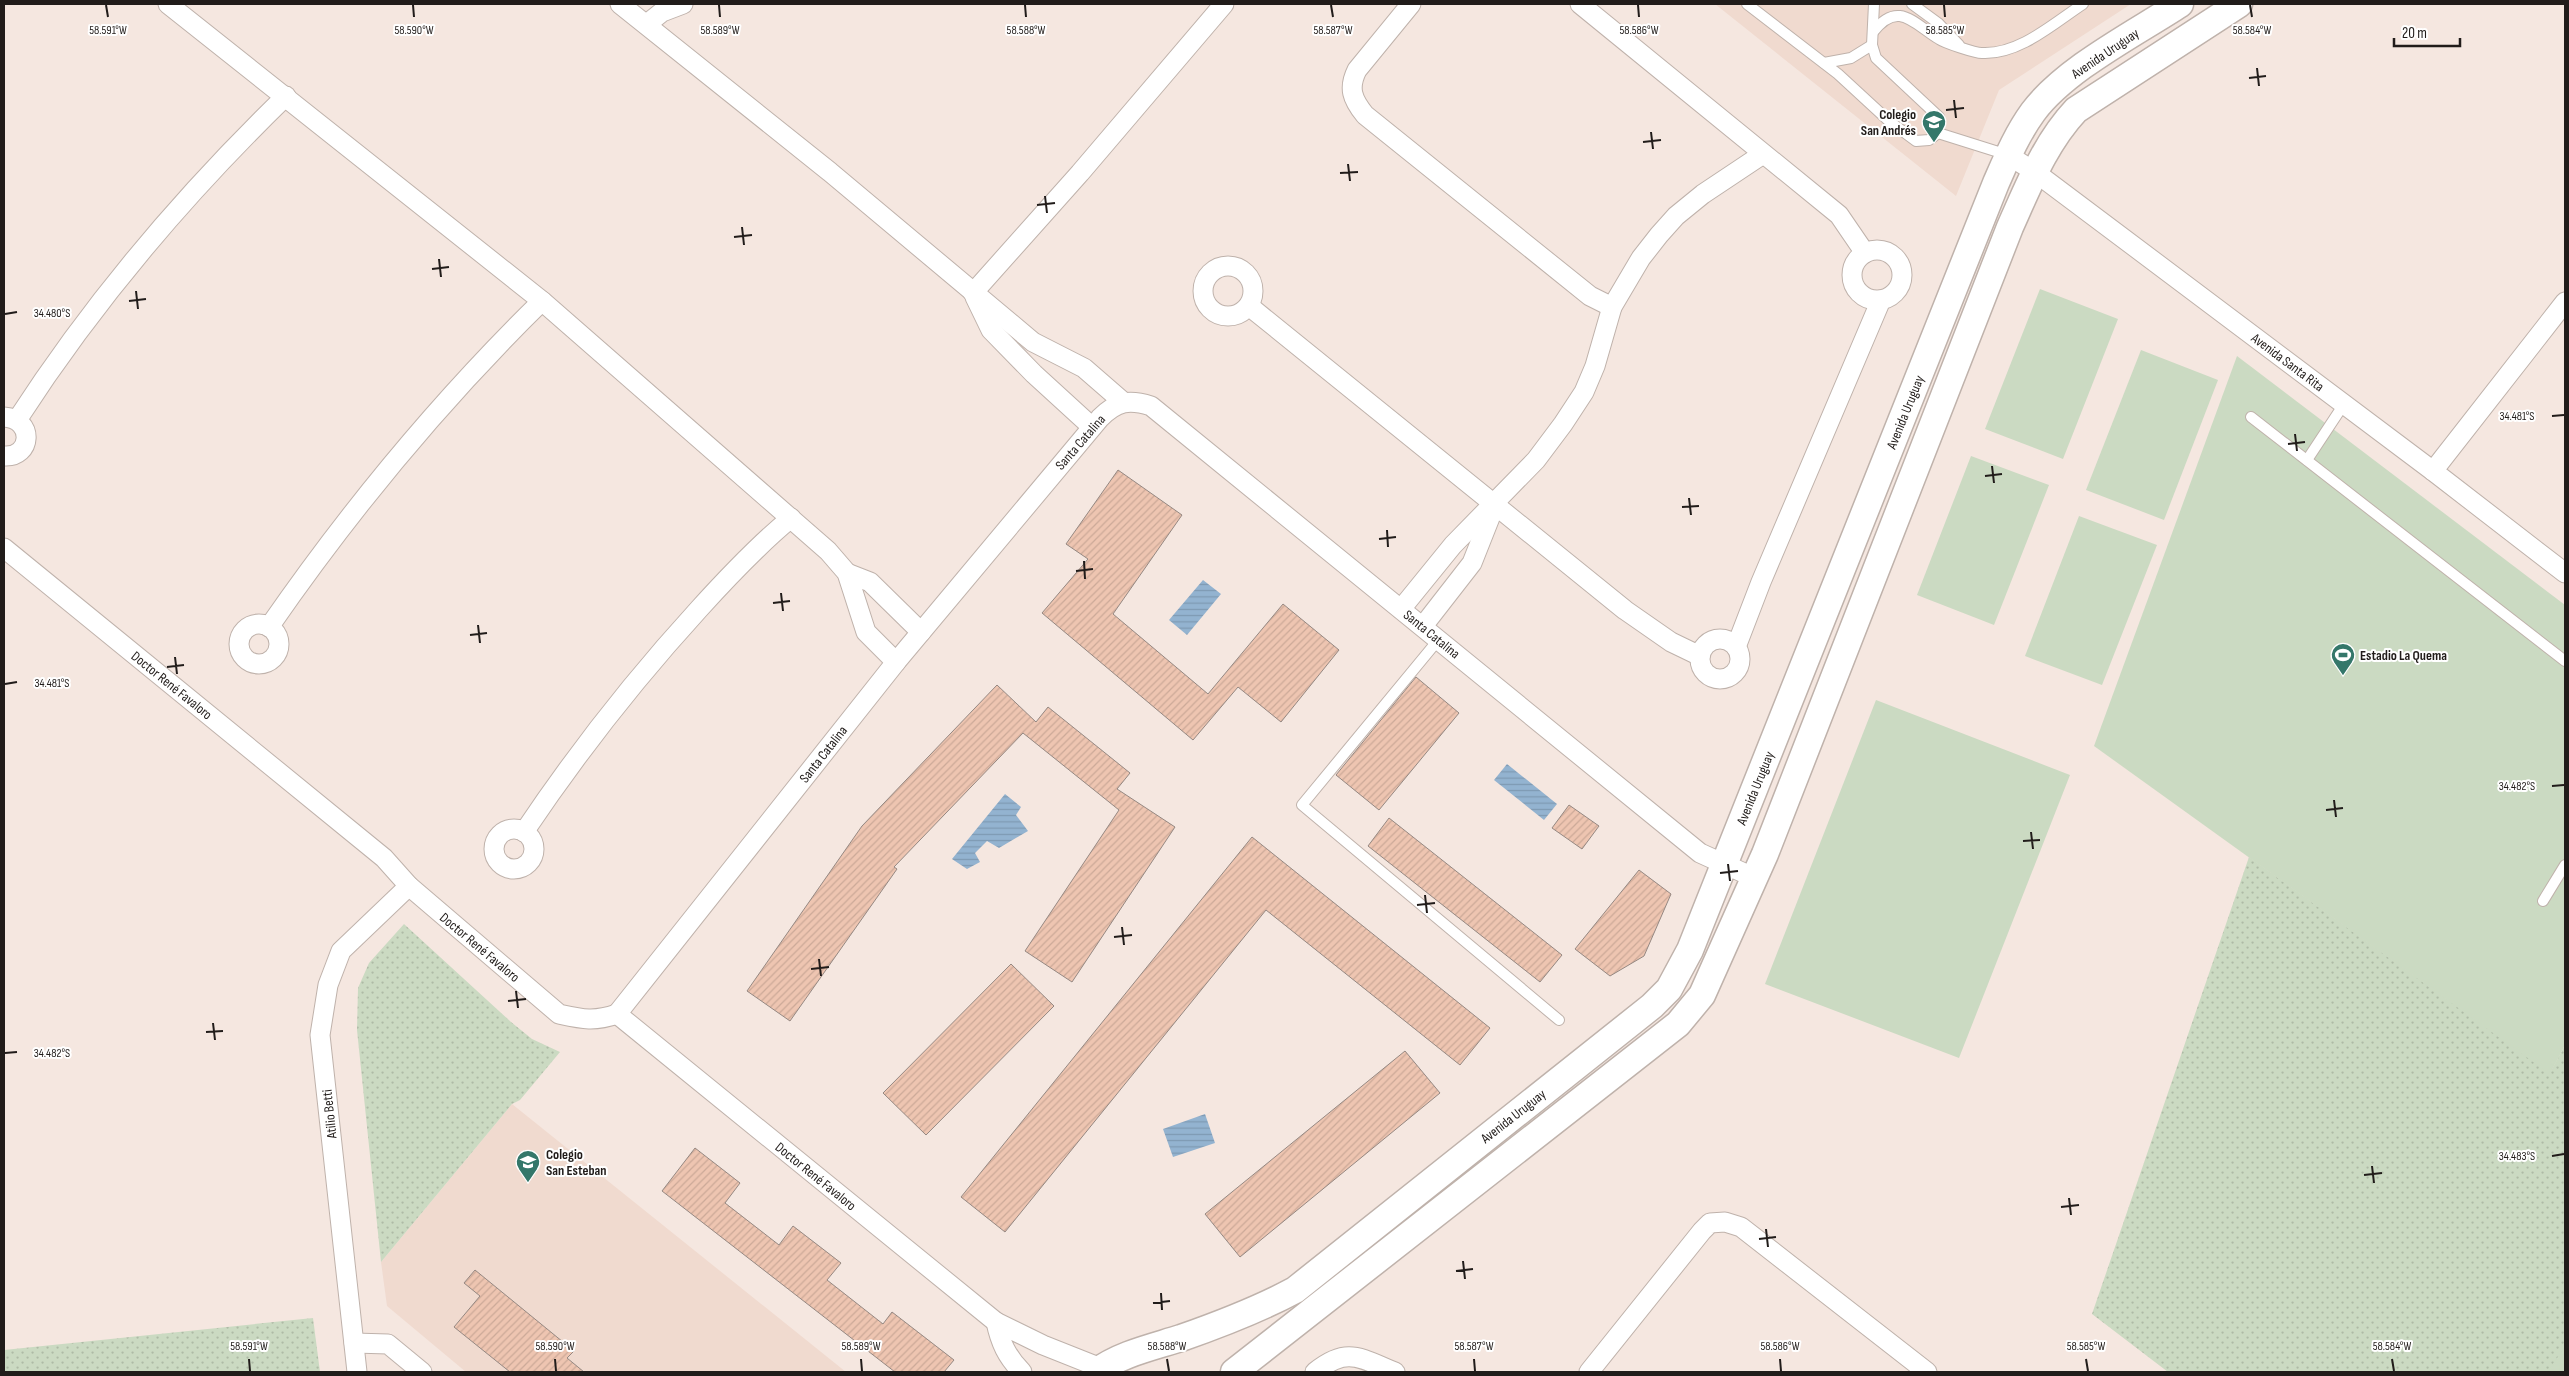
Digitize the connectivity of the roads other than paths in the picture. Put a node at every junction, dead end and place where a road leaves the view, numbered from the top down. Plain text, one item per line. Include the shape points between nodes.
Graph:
1 (168, 4) edge
2 (620, 4) edge
3 (683, 4) edge
4 (1224, 4) edge
5 (1411, 4) edge
6 (1580, 4) edge
7 (1874, 4) edge
8 (1912, 4) edge
9 (2083, 4) edge
10 (2180, 4) edge
11 (2239, 4) edge
12 (1751, 5) edge
13 (647, 24) junction
14 (1873, 32) junction
15 (1872, 45) junction
16 (1960, 46) junction
17 (1824, 63) junction
18 (286, 96) junction
19 (1938, 134) junction
20 (1763, 154) junction
21 (2008, 155) junction
22 (2035, 172) junction
23 (1865, 252) junction
24 (973, 293) junction
25 (1881, 300) junction
26 (542, 301) junction
27 (2565, 302) edge
28 (1249, 306) dead end
29 (1612, 307) junction
30 (1122, 401) junction
31 (2344, 404) junction
32 (2251, 417) dead end
33 (10, 419) edge
34 (1092, 427) junction
35 (4, 456) edge
36 (2307, 460) junction
37 (2433, 471) junction
38 (1495, 504) junction
39 (790, 518) junction
40 (4, 548) edge
41 (847, 572) junction
42 (2565, 573) edge
43 (1401, 609) junction
44 (1423, 626) junction
45 (269, 627) dead end
46 (921, 632) junction
47 (1439, 639) junction
48 (1736, 647) junction
49 (1700, 656) junction
50 (2565, 661) edge
51 (896, 662) junction
52 (524, 832) dead end
53 (1725, 865) junction
54 (2565, 865) edge
55 (1754, 878) junction
56 (409, 886) junction
57 (2542, 901) dead end
58 (617, 1014) junction
59 (1559, 1020) dead end
60 (996, 1322) junction
61 (354, 1343) junction
62 (1103, 1371) edge
63 (357, 1372) edge
64 (422, 1372) edge
65 (1022, 1372) edge
66 (1234, 1372) edge
67 (1314, 1372) edge
68 (1395, 1372) edge
69 (1589, 1372) edge
70 (1927, 1372) edge

1 - 18 street
2 - 13 street
3 - 13 street via 662,12
4 - 24 street
5 - 29 street via 1352,80 1354,102 1365,115 1554,268 1590,296
6 - 20 street
7 - 14 lane
8 - 16 lane via 1938,23
9 - 16 lane via 2019,46 1981,54
10 - 21 main road, Avenida Uruguay via 2076,71 2049,93
11 - 22 main road via 2076,110 2060,127
12 - 17 lane
13 - 24 street
14 - 15 lane
14 - 16 lane via 1892,14 1904,14 1940,40
15 - 17 lane via 1851,58
15 - 19 lane via 1876,58 1886,70 1939,117
17 - 19 lane via 1916,141 1929,140
18 - 26 street
18 - 33 street via 219,165 128,270
19 - 21 lane
20 - 23 street via 1839,215
20 - 29 street via 1676,216 1641,258
21 - 22 street, Avenida Santa Rita
21 - 53 main road, Avenida Uruguay
22 - 31 street, Avenida Santa Rita
22 - 55 main road via 2010,227
23 - 25 street via 1854,265 1853,283 1864,296
23 - 25 street via 1881,249 1896,257 1903,271 1900,287
24 - 30 street via 1033,342 1084,368
24 - 34 street via 991,330
25 - 48 street
26 - 39 street
26 - 45 street via 491,352 392,464 332,539
27 - 37 street
28 - 38 street
29 - 38 street via 1584,392 1536,460
30 - 34 street, Santa Catalina via 1110,408
30 - 43 street, Santa Catalina via 1151,406
31 - 36 lane
31 - 37 street, Avenida Santa Rita
32 - 36 lane
33 - 35 street via 25,430 26,442 19,452
34 - 46 street, Santa Catalina
36 - 50 lane
37 - 42 street, Avenida Santa Rita
38 - 43 street via 1453,546
38 - 44 street via 1472,563
38 - 49 street via 1625,610 1671,642
39 - 41 street
39 - 52 street via 732,572 634,683 572,762
40 - 56 street, Doctor René Favaloro via 384,858
41 - 46 street via 870,582
41 - 51 street via 866,632
43 - 44 street, Santa Catalina
44 - 47 street, Santa Catalina
46 - 51 street, Santa Catalina
47 - 53 street, Santa Catalina via 1700,853
47 - 59 lane via 1302,805
48 - 49 street via 1718,639 1706,645
48 - 49 street via 1739,666 1725,678 1706,674
51 - 58 street, Santa Catalina
53 - 55 street, Santa Catalina
53 - 62 main road, Avenida Uruguay via 1681,970 1652,1006 1295,1290 1265,1307 1128,1356
54 - 57 lane
55 - 66 main road via 1702,994 1678,1024
56 - 58 street, Doctor René Favaloro via 559,1014 600,1020
56 - 61 street, Atilio Betti via 342,951 328,985 320,1036
58 - 60 street, Doctor René Favaloro
60 - 62 street, Doctor René Favaloro
60 - 65 street via 1000,1341 1011,1361
61 - 63 street, Atilio Betti
61 - 64 street via 388,1344
67 - 68 street via 1326,1363 1348,1355
69 - 70 street via 1702,1231 1710,1223 1725,1222 1741,1227

